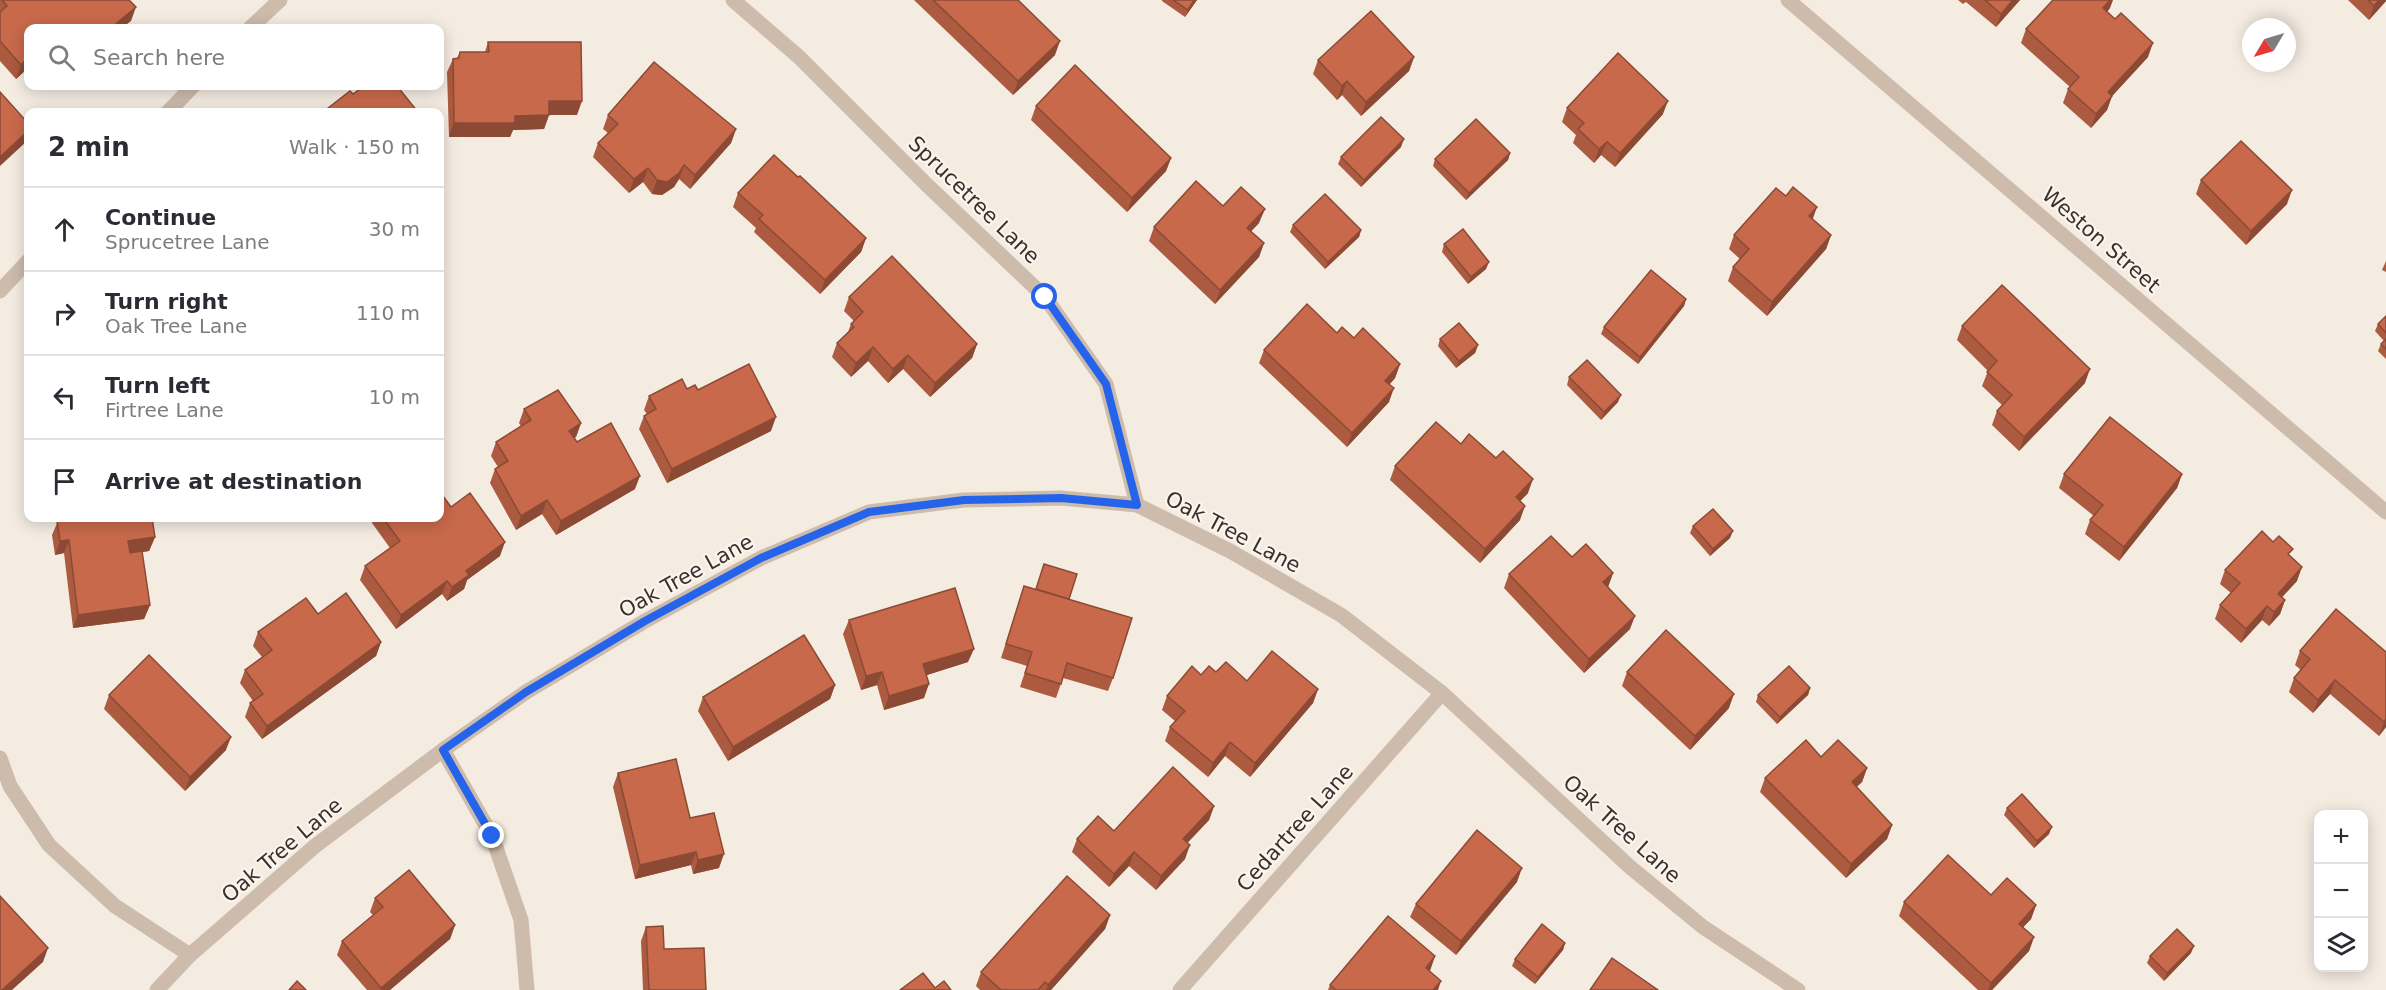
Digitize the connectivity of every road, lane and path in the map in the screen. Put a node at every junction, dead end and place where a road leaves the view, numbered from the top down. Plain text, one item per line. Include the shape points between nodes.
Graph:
1 (280, 0) edge
2 (733, 0) edge
3 (1788, 0) edge
4 (254, 24) edge
5 (189, 90) edge
6 (172, 108) edge
7 (24, 265) edge
8 (0, 291) edge
9 (1137, 505) junction
10 (2386, 513) edge
11 (1442, 693) junction
12 (443, 750) junction
13 (0, 758) edge
14 (190, 955) junction
15 (157, 990) edge
16 (527, 990) edge
17 (1180, 990) edge
18 (1798, 990) edge

1 - 4 street
2 - 9 street, Sprucetree Lane via 799,57 1045,297 1106,384
3 - 10 street, Weston Street
5 - 6 street
7 - 8 street
9 - 11 street, Oak Tree Lane via 1230,551 1341,615
9 - 12 street, Oak Tree Lane via 1061,498 964,500 869,512 761,558 645,621 526,692
11 - 17 street, Cedartree Lane
11 - 18 street, Oak Tree Lane via 1630,867 1702,927
12 - 14 street, Oak Tree Lane via 315,846
12 - 16 street via 492,836 520,920
13 - 14 street via 10,786 49,845 115,906
14 - 15 street, Oak Tree Lane

